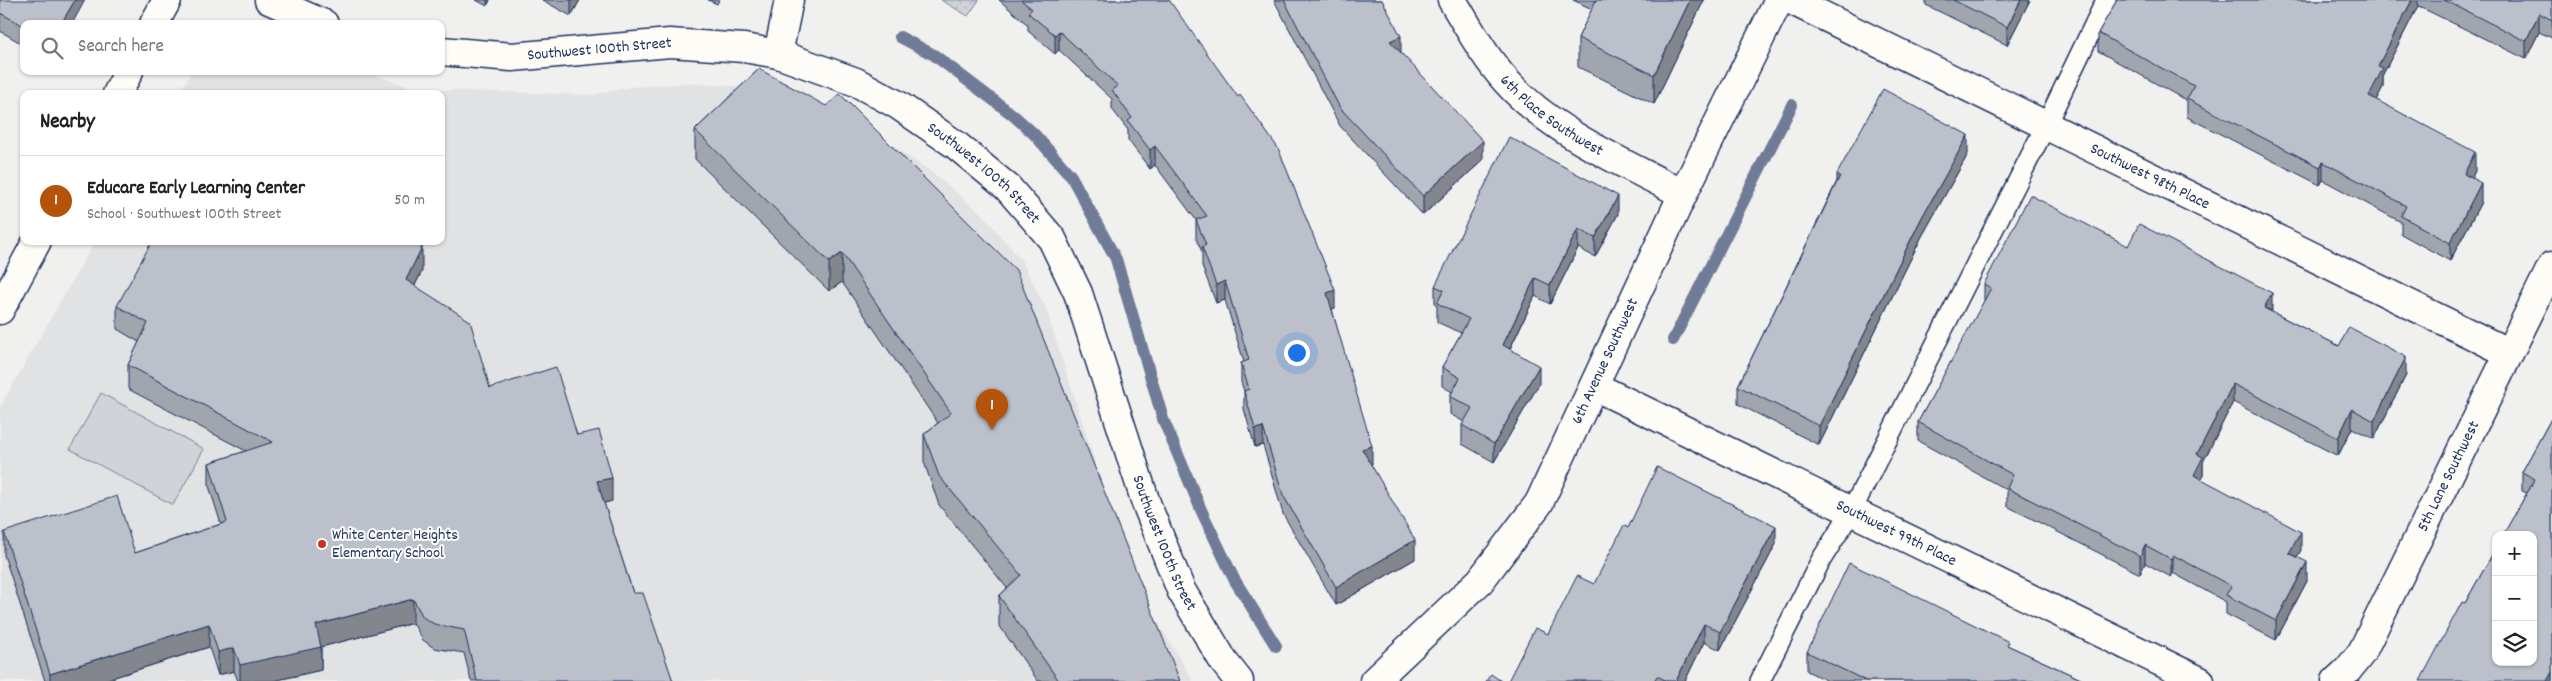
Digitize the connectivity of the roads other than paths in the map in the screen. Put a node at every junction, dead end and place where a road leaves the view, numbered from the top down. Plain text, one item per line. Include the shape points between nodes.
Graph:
1 (167, 0) edge
2 (269, 0) edge
3 (789, 0) edge
4 (1452, 0) edge
5 (1779, 0) edge
6 (1791, 0) edge
7 (2106, 0) edge
8 (156, 20) edge
9 (315, 20) edge
10 (445, 51) edge
11 (778, 54) junction
12 (127, 75) edge
13 (119, 90) edge
14 (2046, 125) junction
15 (1683, 194) junction
16 (35, 245) edge
17 (2552, 266) edge
18 (0, 310) edge
19 (2509, 353) junction
20 (1594, 386) junction
21 (1850, 512) junction
22 (1239, 681) edge
23 (1374, 681) edge
24 (1760, 681) edge
25 (2200, 681) edge
26 (2336, 681) edge

1 - 8 street
2 - 9 street
3 - 11 street
4 - 15 street, 6th Place Southwest via 1507,82 1544,116
5 - 15 street, 6th Avenue Southwest
6 - 14 street, Southwest 98th Place
7 - 14 lane
10 - 11 street, Southwest 100th Street via 512,57 670,43 744,48
11 - 22 street, Southwest 100th Street via 856,82 898,105 956,145 1008,188 1052,239 1078,293 1146,503 1181,590
12 - 13 street
14 - 19 street, Southwest 98th Place
14 - 21 lane
15 - 20 street, 6th Avenue Southwest
16 - 18 street
17 - 19 street, 5th Lane Southwest
19 - 26 street, 5th Lane Southwest via 2362,652
20 - 21 street, Southwest 99th Place
20 - 23 street, 6th Avenue Southwest via 1539,503 1525,524 1480,581
21 - 24 lane via 1820,560
21 - 25 street, Southwest 99th Place

